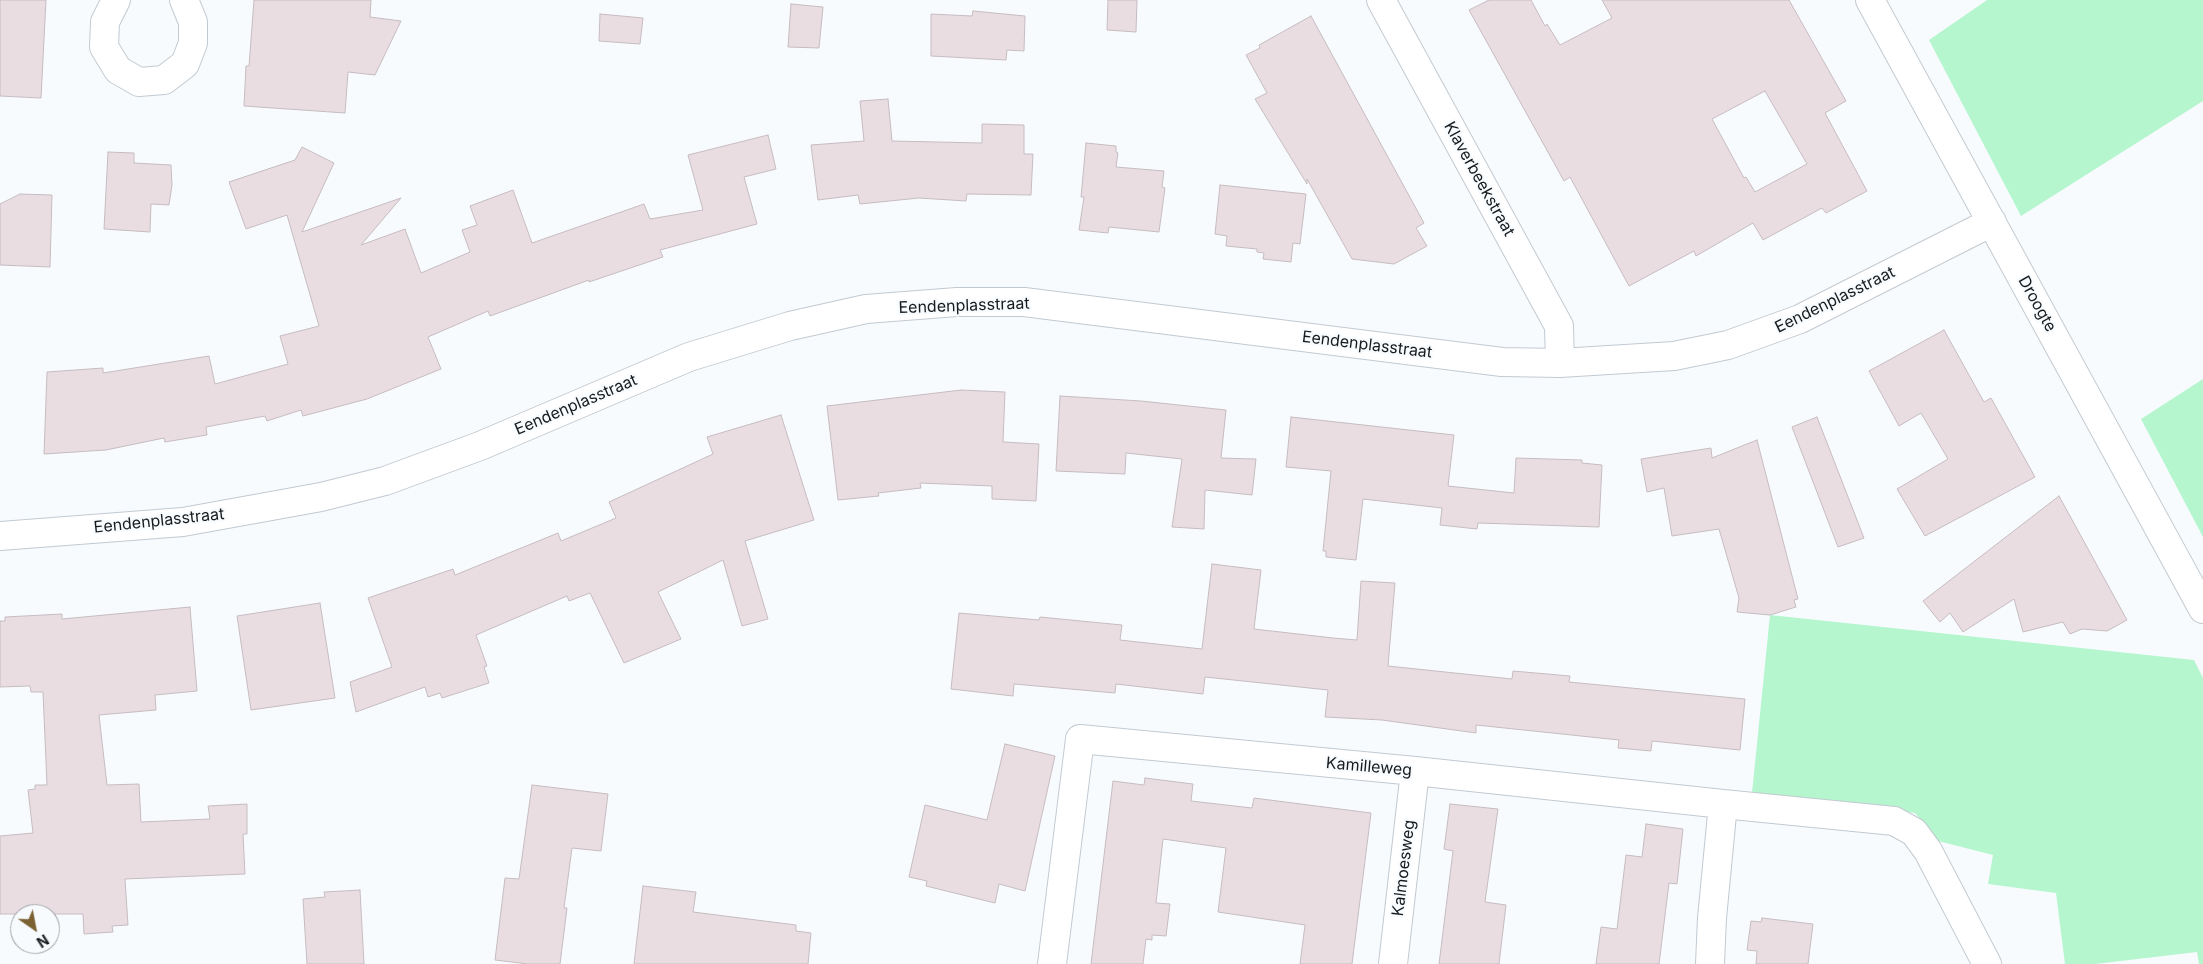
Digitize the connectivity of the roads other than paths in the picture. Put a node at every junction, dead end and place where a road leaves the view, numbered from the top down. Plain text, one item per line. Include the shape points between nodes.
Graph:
1 (116, 0) edge
2 (184, 0) edge
3 (1381, 0) edge
4 (1870, 0) edge
5 (1992, 222) junction
6 (1560, 363) junction
7 (0, 536) edge
8 (2203, 609) edge
9 (1415, 771) junction
10 (1723, 804) junction
11 (1052, 964) edge
12 (1393, 964) edge
13 (1710, 964) edge
14 (1987, 964) edge

1 - 2 street via 106,22 104,47 118,70 139,82 164,80 185,64 193,43 193,22
3 - 6 street, Klaverbeekstraat via 1559,326
4 - 5 street, Droogte
5 - 6 street, Eendenplasstraat via 1766,333 1674,356
5 - 8 street, Droogte
6 - 7 street, Eendenplasstraat via 1502,362 1024,302 957,302 866,310 790,326 689,357 480,446 385,482 183,522
9 - 10 street, Kamilleweg
9 - 11 street, Kamilleweg via 1080,740
9 - 12 street, Kalmoesweg
10 - 13 street
10 - 14 street, Kamilleweg via 1886,820 1914,832 1928,852

